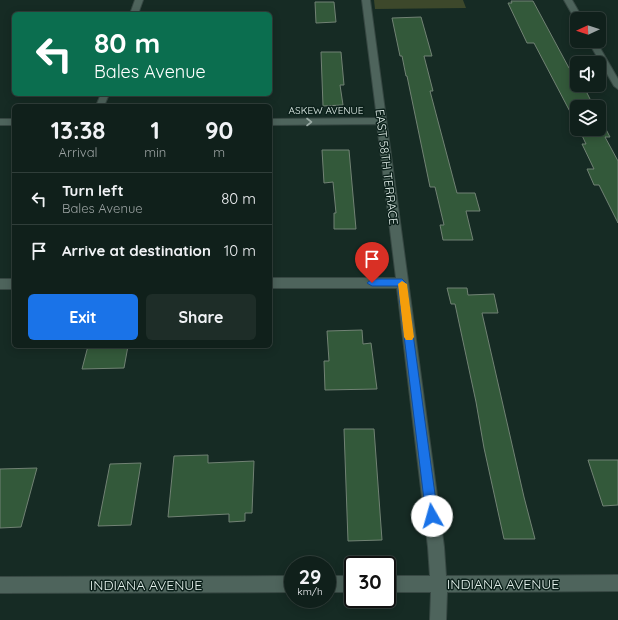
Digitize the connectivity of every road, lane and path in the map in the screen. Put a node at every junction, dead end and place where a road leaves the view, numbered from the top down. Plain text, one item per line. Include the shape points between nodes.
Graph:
1 (139, 0) edge
2 (366, 0) edge
3 (568, 0) edge
4 (135, 12) edge
5 (575, 12) edge
6 (596, 48) edge
7 (618, 86) edge
8 (381, 121) junction
9 (0, 122) edge
10 (12, 122) edge
11 (272, 122) edge
12 (272, 283) edge
13 (402, 283) junction
14 (0, 284) edge
15 (12, 284) edge
16 (618, 583) edge
17 (284, 584) edge
18 (396, 584) edge
19 (439, 584) junction
20 (0, 585) edge
21 (438, 620) edge

1 - 4 street
2 - 8 street, EAST 58TH TERRACE
3 - 5 street
6 - 7 street
11 -> 8 street, ASKEW AVENUE
8 - 13 street, EAST 58TH TERRACE
9 - 10 street
12 - 13 street
13 - 19 street, EAST 58TH TERRACE
14 - 15 street
16 - 19 street, INDIANA AVENUE
17 - 20 street, INDIANA AVENUE
18 - 19 street, INDIANA AVENUE
19 - 21 street, EAST 58TH TERRACE

